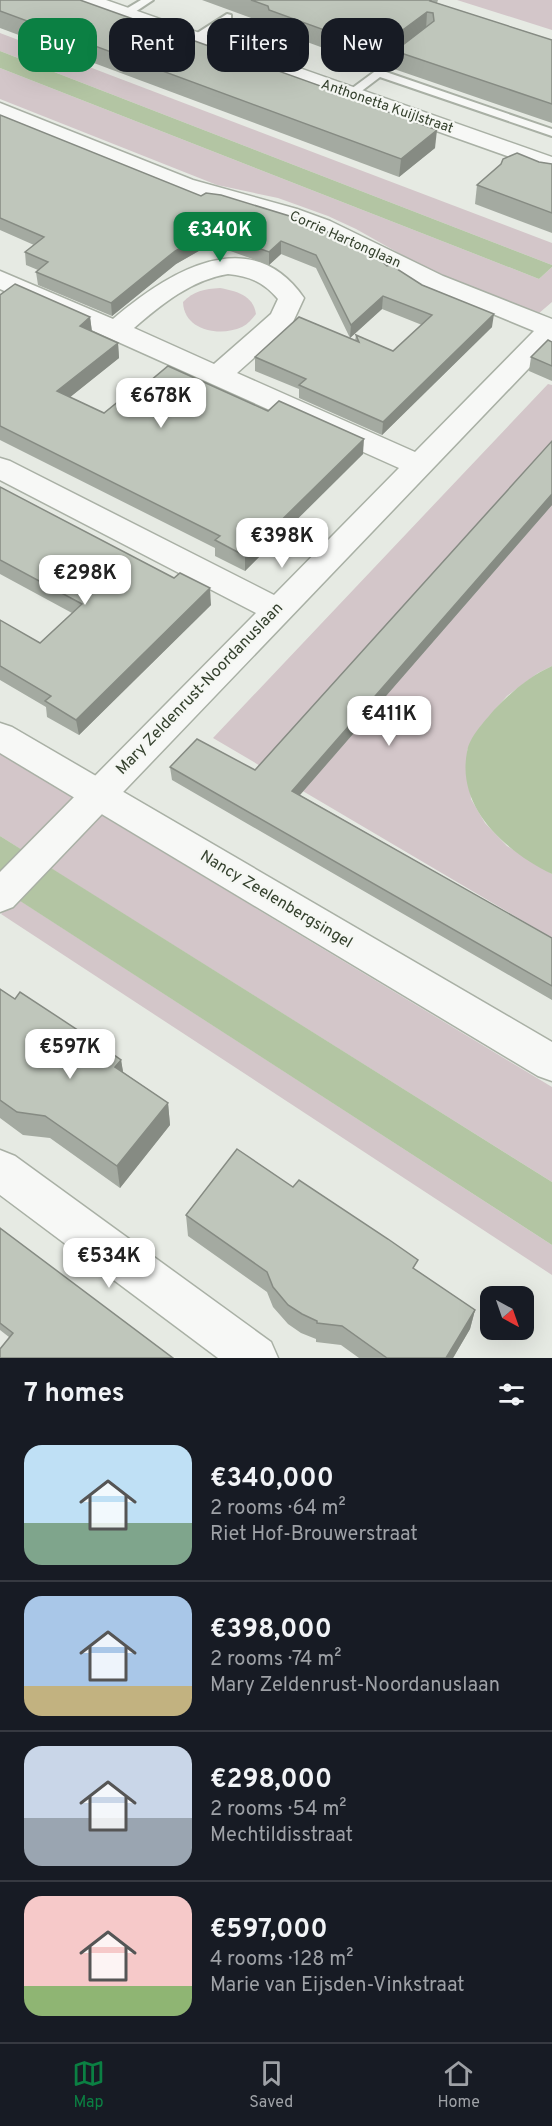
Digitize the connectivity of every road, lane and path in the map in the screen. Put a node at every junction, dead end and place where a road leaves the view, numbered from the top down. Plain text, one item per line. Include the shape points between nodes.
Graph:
1 (86, 0) edge
2 (148, 0) edge
3 (125, 14) junction
4 (226, 17) dead end
5 (136, 18) edge
6 (195, 39) joint
7 (419, 41) edge
8 (378, 73) junction
9 (351, 94) junction
10 (0, 110) edge
11 (552, 133) edge
12 (552, 165) edge
13 (0, 279) edge
14 (552, 329) edge
15 (115, 331) junction
16 (217, 376) junction
17 (419, 465) junction
18 (0, 468) edge
19 (277, 610) junction
20 (0, 736) edge
21 (98, 794) junction
22 (0, 896) edge
23 (552, 1063) edge
24 (0, 1170) edge
25 (255, 1358) edge

1 - 3 street, Anthonetta Kuijlstraat
2 - 3 lane
3 - 5 street, Anthonetta Kuijlstraat
4 - 6 lane
6 - 9 street, Anthonetta Kuijlstraat
7 - 8 lane
8 - 9 lane
8 - 11 lane
9 - 12 street, Anthonetta Kuijlstraat
10 - 14 street, Corrie Hartonglaan via 184,185 321,226 434,281
13 - 15 street
14 - 17 street, Mary Zeldenrust-Noordanuslaan
15 - 16 street
15 - 16 street via 159,293 209,268 255,270 274,279 291,298 283,318
16 - 17 street
17 - 19 street, Mary Zeldenrust-Noordanuslaan
18 - 19 street
19 - 21 street, Mary Zeldenrust-Noordanuslaan
20 - 21 street, Nancy Zeelenbergsingel
21 - 22 street, Mary Zeldenrust-Noordanuslaan
21 - 23 street, Nancy Zeelenbergsingel
24 - 25 street

